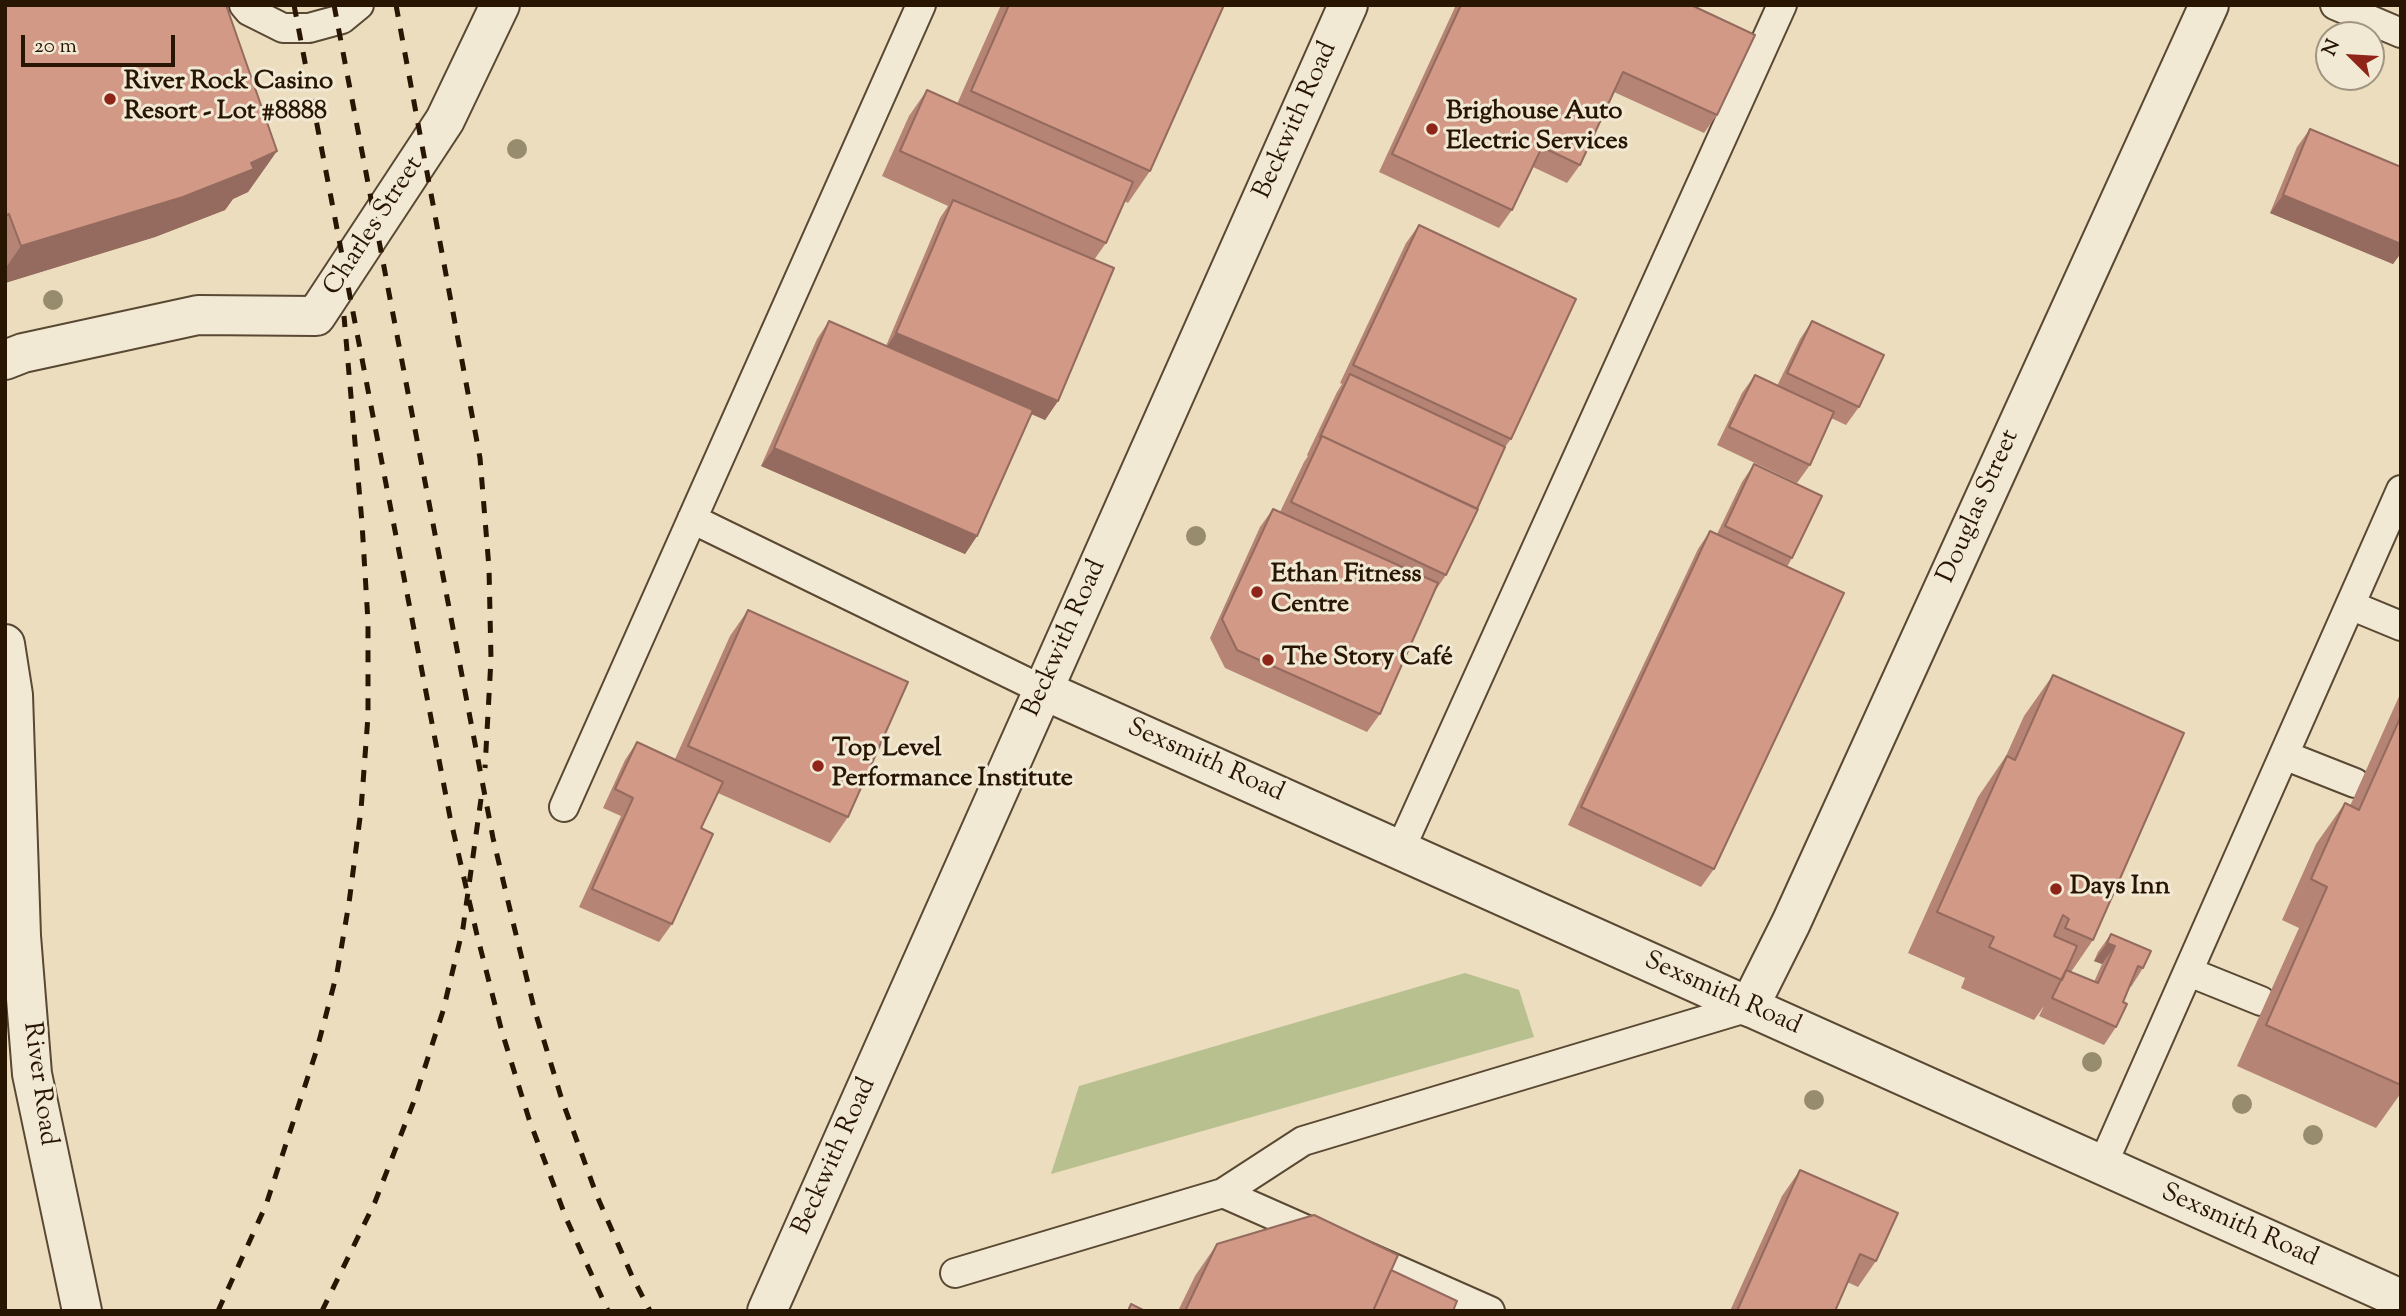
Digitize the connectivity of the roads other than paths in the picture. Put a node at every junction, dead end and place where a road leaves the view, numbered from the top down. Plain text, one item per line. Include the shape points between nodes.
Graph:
1 (244, 5) edge
2 (359, 5) edge
3 (500, 5) edge
4 (921, 5) edge
5 (1348, 5) edge
6 (1782, 5) edge
7 (2208, 5) edge
8 (2335, 5) edge
9 (2401, 33) edge
10 (5, 360) edge
11 (2401, 490) edge
12 (692, 519) junction
13 (2350, 605) junction
14 (2401, 626) edge
15 (5, 644) edge
16 (1043, 690) junction
17 (2284, 755) junction
18 (2355, 783) dead end
19 (564, 807) dead end
20 (1400, 850) junction
21 (2189, 972) junction
22 (2261, 1001) dead end
23 (1749, 1007) junction
24 (2102, 1166) junction
25 (1223, 1193) junction
26 (955, 1273) dead end
27 (2401, 1300) edge
28 (82, 1311) edge
29 (767, 1311) edge
30 (1490, 1311) edge

1 - 2 lane via 283,29 342,19
3 - 10 street, Charles Street via 445,120 316,316 198,315
4 - 12 lane
5 - 16 street, Beckwith Road
6 - 20 lane
7 - 23 street, Douglas Street
8 - 9 lane
11 - 13 lane
12 - 16 lane
12 - 19 lane
13 - 14 lane
13 - 17 lane
15 - 28 street, River Road via 13,695 21,936 32,1074
16 - 20 street, Sexsmith Road
16 - 29 street, Beckwith Road
17 - 18 lane
17 - 21 lane
20 - 23 street, Sexsmith Road
21 - 22 lane
21 - 24 lane
23 - 24 street, Sexsmith Road
23 - 25 lane via 1303,1141
24 - 27 street, Sexsmith Road
25 - 26 lane
25 - 30 lane

